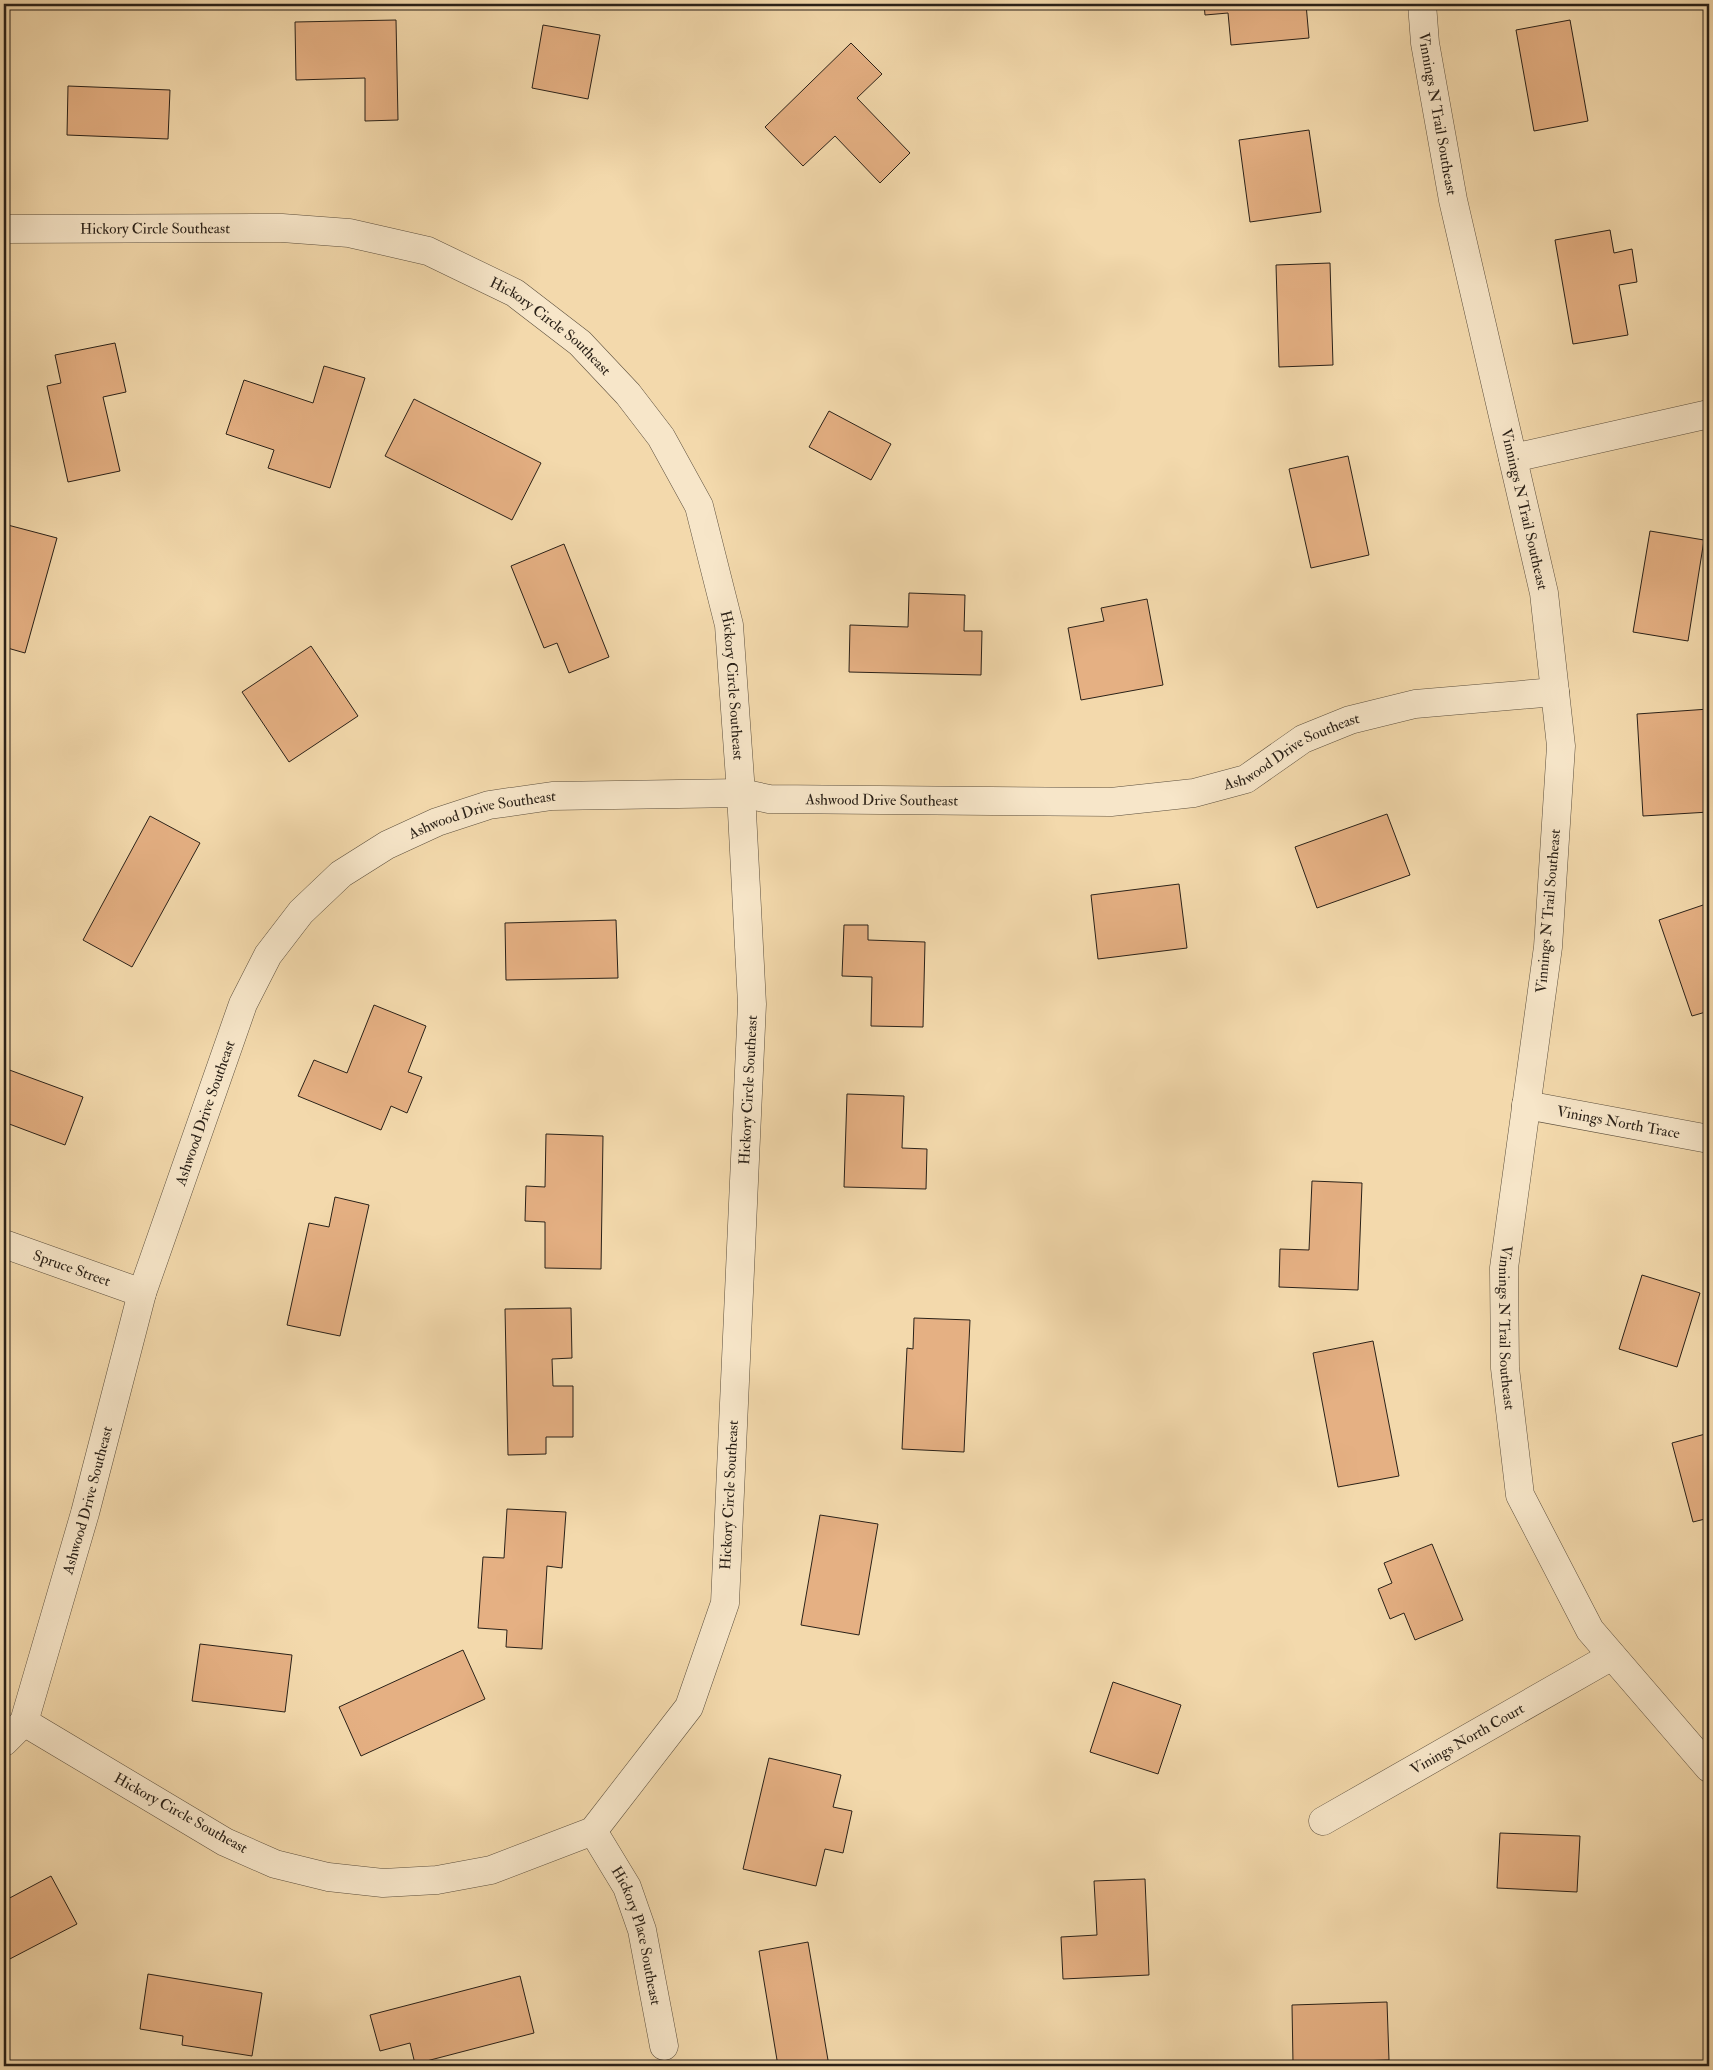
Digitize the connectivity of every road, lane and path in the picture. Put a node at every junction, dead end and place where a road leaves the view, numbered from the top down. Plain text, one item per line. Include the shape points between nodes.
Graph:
1 (1422, 4) edge
2 (4, 229) edge
3 (1709, 414) edge
4 (1513, 458) junction
5 (1555, 692) junction
6 (741, 793) junction
7 (1526, 1105) junction
8 (1709, 1139) edge
9 (4, 1244) edge
10 (142, 1293) junction
11 (1612, 1656) junction
12 (24, 1722) junction
13 (4, 1742) edge
14 (1709, 1768) edge
15 (1323, 1820) dead end
16 (593, 1832) junction
17 (664, 2046) dead end

1 - 4 street, Vinnings N Trail Southeast via 1425,43 1453,200
2 - 6 street, Hickory Circle Southeast via 282,228 349,233 428,251 516,293 580,343 628,394 661,437 699,506 729,625
3 - 4 street
4 - 5 street, Vinnings N Trail Southeast via 1544,592
5 - 6 street, Ashwood Drive Southeast via 1415,704 1350,720 1303,739 1246,779 1194,793 1101,802 769,799
5 - 7 street, Vinnings N Trail Southeast via 1561,746 1548,946
6 - 10 street, Ashwood Drive Southeast via 552,796 489,805 428,826 387,845 341,874 301,912 268,955 242,1004
6 - 16 street, Hickory Circle Southeast via 752,1004 724,1603 688,1707
7 - 8 street, Vinings North Trace
7 - 11 street, Vinnings N Trail Southeast via 1504,1268 1505,1368 1520,1495 1590,1630
9 - 10 street, Spruce Street
10 - 12 street, Ashwood Drive Southeast via 85,1513
11 - 14 street, Vinnings N Trail Southeast
11 - 15 street, Vinings North Court
12 - 13 street, Ashwood Drive Southeast
12 - 16 street, Hickory Circle Southeast via 225,1842 275,1864 328,1877 382,1883 437,1880 491,1870
16 - 17 street, Hickory Place Southeast via 627,1887 642,1930

